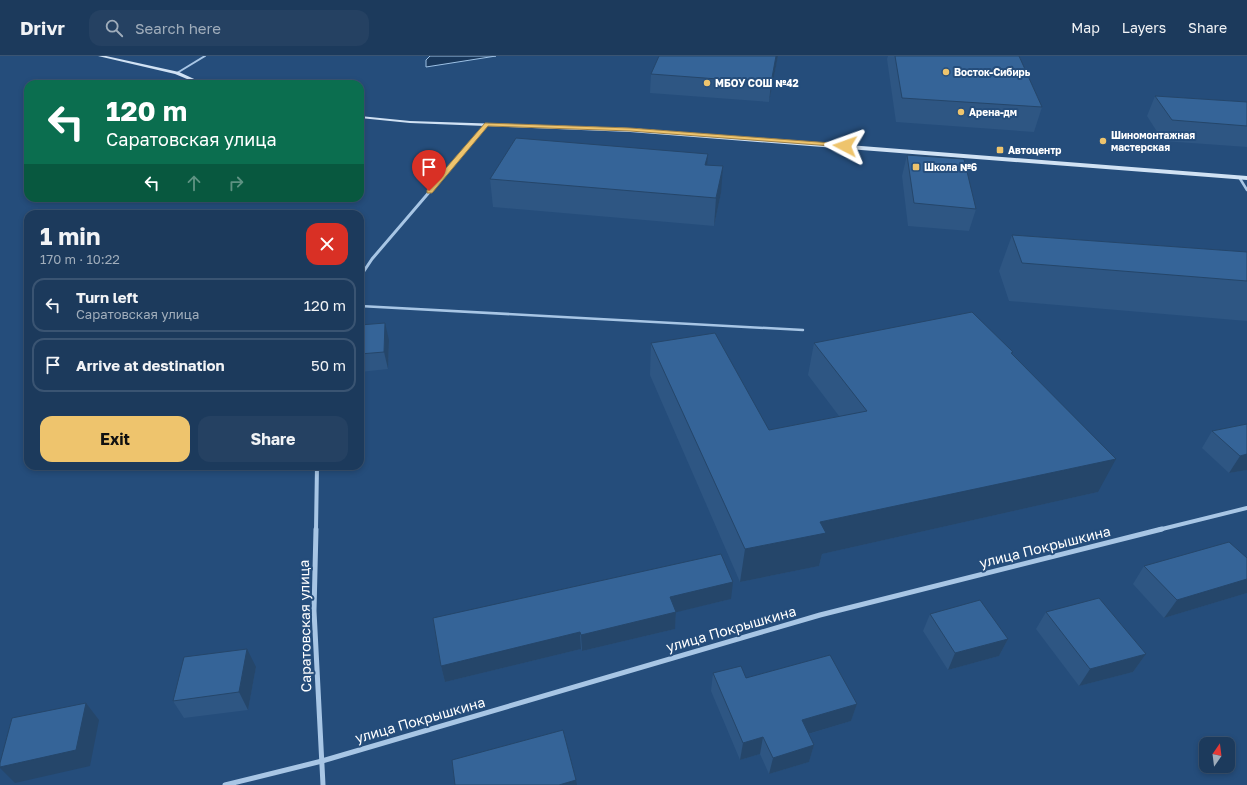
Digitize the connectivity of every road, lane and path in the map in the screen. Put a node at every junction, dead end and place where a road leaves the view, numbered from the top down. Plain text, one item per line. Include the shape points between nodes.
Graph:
1 (100, 56) edge
2 (205, 56) edge
3 (177, 73) junction
4 (194, 80) edge
5 (364, 117) edge
6 (487, 124) junction
7 (1239, 177) junction
8 (1247, 178) edge
9 (1247, 190) edge
10 (364, 271) edge
11 (364, 306) edge
12 (803, 330) dead end
13 (317, 470) edge
14 (1247, 508) edge
15 (322, 761) junction
16 (225, 785) edge
17 (323, 785) edge

1 - 3 street
2 - 3 lane
3 - 4 street
5 - 6 street via 410,122
6 - 7 street via 630,130
6 - 10 street
7 - 8 street
7 - 9 lane
11 - 12 lane
13 - 15 street, Саратовская улица via 314,611
14 - 15 street, улица Покрышкина via 820,616
15 - 16 street, улица Покрышкина
15 - 17 street, Саратовская улица

